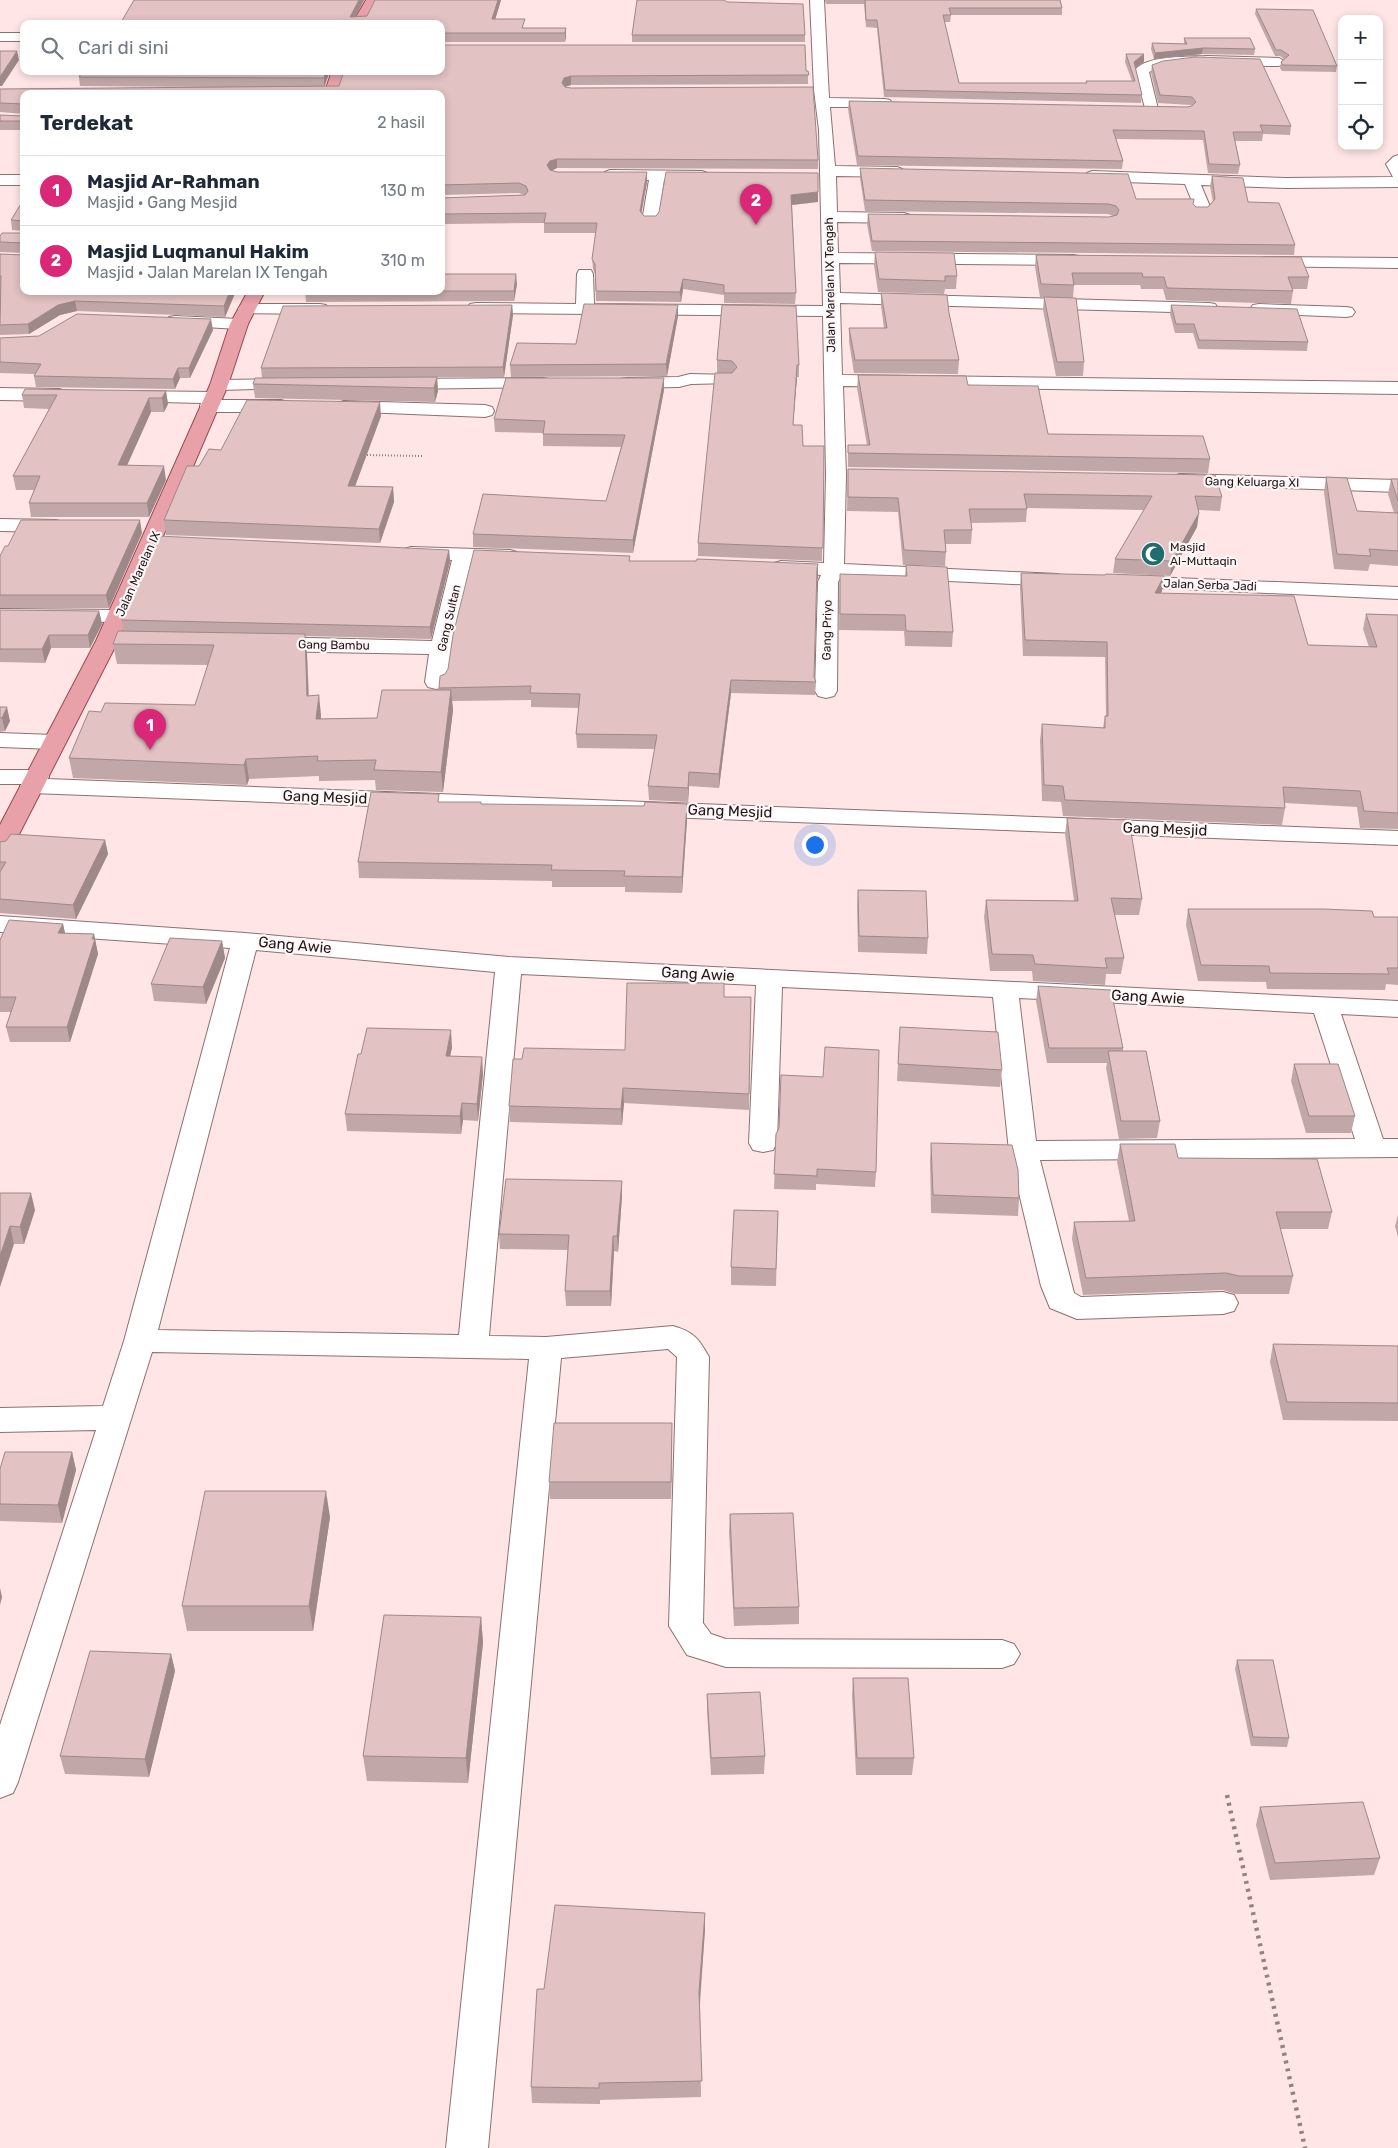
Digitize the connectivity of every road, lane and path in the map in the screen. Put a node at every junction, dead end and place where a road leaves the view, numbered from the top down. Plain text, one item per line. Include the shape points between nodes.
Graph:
1 (373, 0) edge
2 (814, 3) edge
3 (361, 20) edge
4 (0, 37) edge
5 (20, 37) edge
6 (1279, 62) edge
7 (338, 75) edge
8 (332, 90) edge
9 (818, 94) junction
10 (902, 104) edge
11 (1168, 110) edge
12 (1398, 160) edge
13 (917, 172) edge
14 (828, 174) junction
15 (1398, 174) edge
16 (597, 175) edge
17 (657, 176) junction
18 (714, 176) edge
19 (809, 176) edge
20 (1074, 176) edge
21 (1191, 179) junction
22 (0, 180) edge
23 (20, 180) edge
24 (1398, 182) edge
25 (1201, 213) edge
26 (828, 217) junction
27 (921, 218) edge
28 (650, 221) edge
29 (829, 258) junction
30 (1090, 260) edge
31 (1249, 262) edge
32 (1398, 263) edge
33 (585, 274) dead end
34 (255, 295) edge
35 (830, 305) junction
36 (460, 308) edge
37 (585, 308) junction
38 (334, 309) edge
39 (1346, 312) dead end
40 (243, 316) junction
41 (163, 321) edge
42 (726, 379) edge
43 (832, 380) junction
44 (308, 384) edge
45 (386, 384) edge
46 (561, 384) edge
47 (609, 384) edge
48 (1398, 388) edge
49 (0, 394) edge
50 (77, 396) edge
51 (116, 396) edge
52 (214, 396) junction
53 (297, 406) edge
54 (327, 407) edge
55 (485, 411) dead end
56 (355, 455) edge
57 (423, 456) dead end
58 (836, 475) junction
59 (855, 475) edge
60 (1162, 480) edge
61 (1398, 486) edge
62 (0, 526) edge
63 (77, 526) edge
64 (396, 552) edge
65 (464, 555) junction
66 (532, 557) edge
67 (765, 566) edge
68 (834, 570) junction
69 (1073, 580) edge
70 (1103, 581) edge
71 (1398, 593) edge
72 (0, 615) edge
73 (118, 616) junction
74 (245, 644) edge
75 (441, 648) junction
76 (436, 682) dead end
77 (826, 691) dead end
78 (0, 740) edge
79 (54, 742) junction
80 (0, 777) edge
81 (35, 782) junction
82 (1398, 838) edge
83 (0, 848) edge
84 (0, 924) edge
85 (245, 941) junction
86 (509, 965) junction
87 (769, 978) junction
88 (1005, 990) junction
89 (1324, 1006) junction
90 (1398, 1009) edge
91 (762, 1143) dead end
92 (1385, 1149) edge
93 (1023, 1151) junction
94 (1223, 1303) dead end
95 (140, 1341) junction
96 (473, 1346) junction
97 (546, 1348) junction
98 (116, 1418) junction
99 (0, 1420) edge
100 (1002, 1654) dead end
101 (0, 1782) edge
102 (1227, 1795) dead end
103 (467, 2148) edge
104 (1304, 2148) edge

1 - 3 main road
2 - 9 street, Jalan Marelan IX Tengah
4 - 5 street
6 - 11 street via 1150,64 1142,70 1146,109
7 - 8 main road
9 - 10 street
9 - 14 street, Jalan Marelan IX Tengah via 826,130
12 - 15 street via 1394,164
13 - 14 street
14 - 19 street
14 - 26 street, Jalan Marelan IX Tengah
16 - 17 street
17 - 18 street
17 - 28 street
20 - 21 street
21 - 24 street via 1286,183
21 - 25 street via 1203,209
22 - 23 street
26 - 27 street
26 - 29 street, Jalan Marelan IX Tengah
29 - 30 street
29 - 35 street, Jalan Marelan IX Tengah
31 - 32 street
33 - 37 street
34 - 40 main road, Jalan Marelan IX
35 - 37 street
35 - 39 street
35 - 43 street, Jalan Marelan IX Tengah
36 - 37 street
38 - 40 street
40 - 41 street
40 - 52 main road, Jalan Marelan IX
42 - 47 street
43 - 48 street
43 - 58 street, Jalan Marelan IX Tengah
44 - 52 street
45 - 46 street
49 - 50 street
51 - 52 street
52 - 53 street
52 - 73 main road, Jalan Marelan IX
54 - 55 street
56 - 57 path
58 - 59 street
58 - 68 street, Jalan Marelan IX Tengah
60 - 61 street, Gang Keluarga XI
62 - 63 street
64 - 65 street
65 - 66 street
65 - 75 street, Gang Sultan
67 - 68 street
68 - 69 street
68 - 77 street, Gang Priyo via 828,582
70 - 71 street, Jalan Serba Jadi
72 - 73 street
73 - 79 main road, Jalan Marelan IX via 117,641
74 - 75 street, Gang Bambu
75 - 76 street, Gang Sultan
78 - 79 street
79 - 81 main road, Jalan Marelan IX
80 - 81 street, Gang Mesjid
81 - 82 street, Gang Mesjid
81 - 83 main road, Jalan Marelan IX
84 - 85 street, Gang Awie
85 - 86 street, Gang Awie
85 - 95 street
86 - 87 street, Gang Awie
86 - 96 street
87 - 88 street, Gang Awie
87 - 91 street
88 - 89 street, Gang Awie
88 - 93 street
89 - 90 street, Gang Awie
89 - 92 street
92 - 93 street
93 - 94 street via 1061,1300 1077,1308
95 - 96 street
95 - 98 street
96 - 97 street
97 - 100 street via 673,1337 687,1346 693,1357 686,1626 699,1645 726,1653
97 - 103 street
98 - 99 street
98 - 101 street
102 - 104 path

